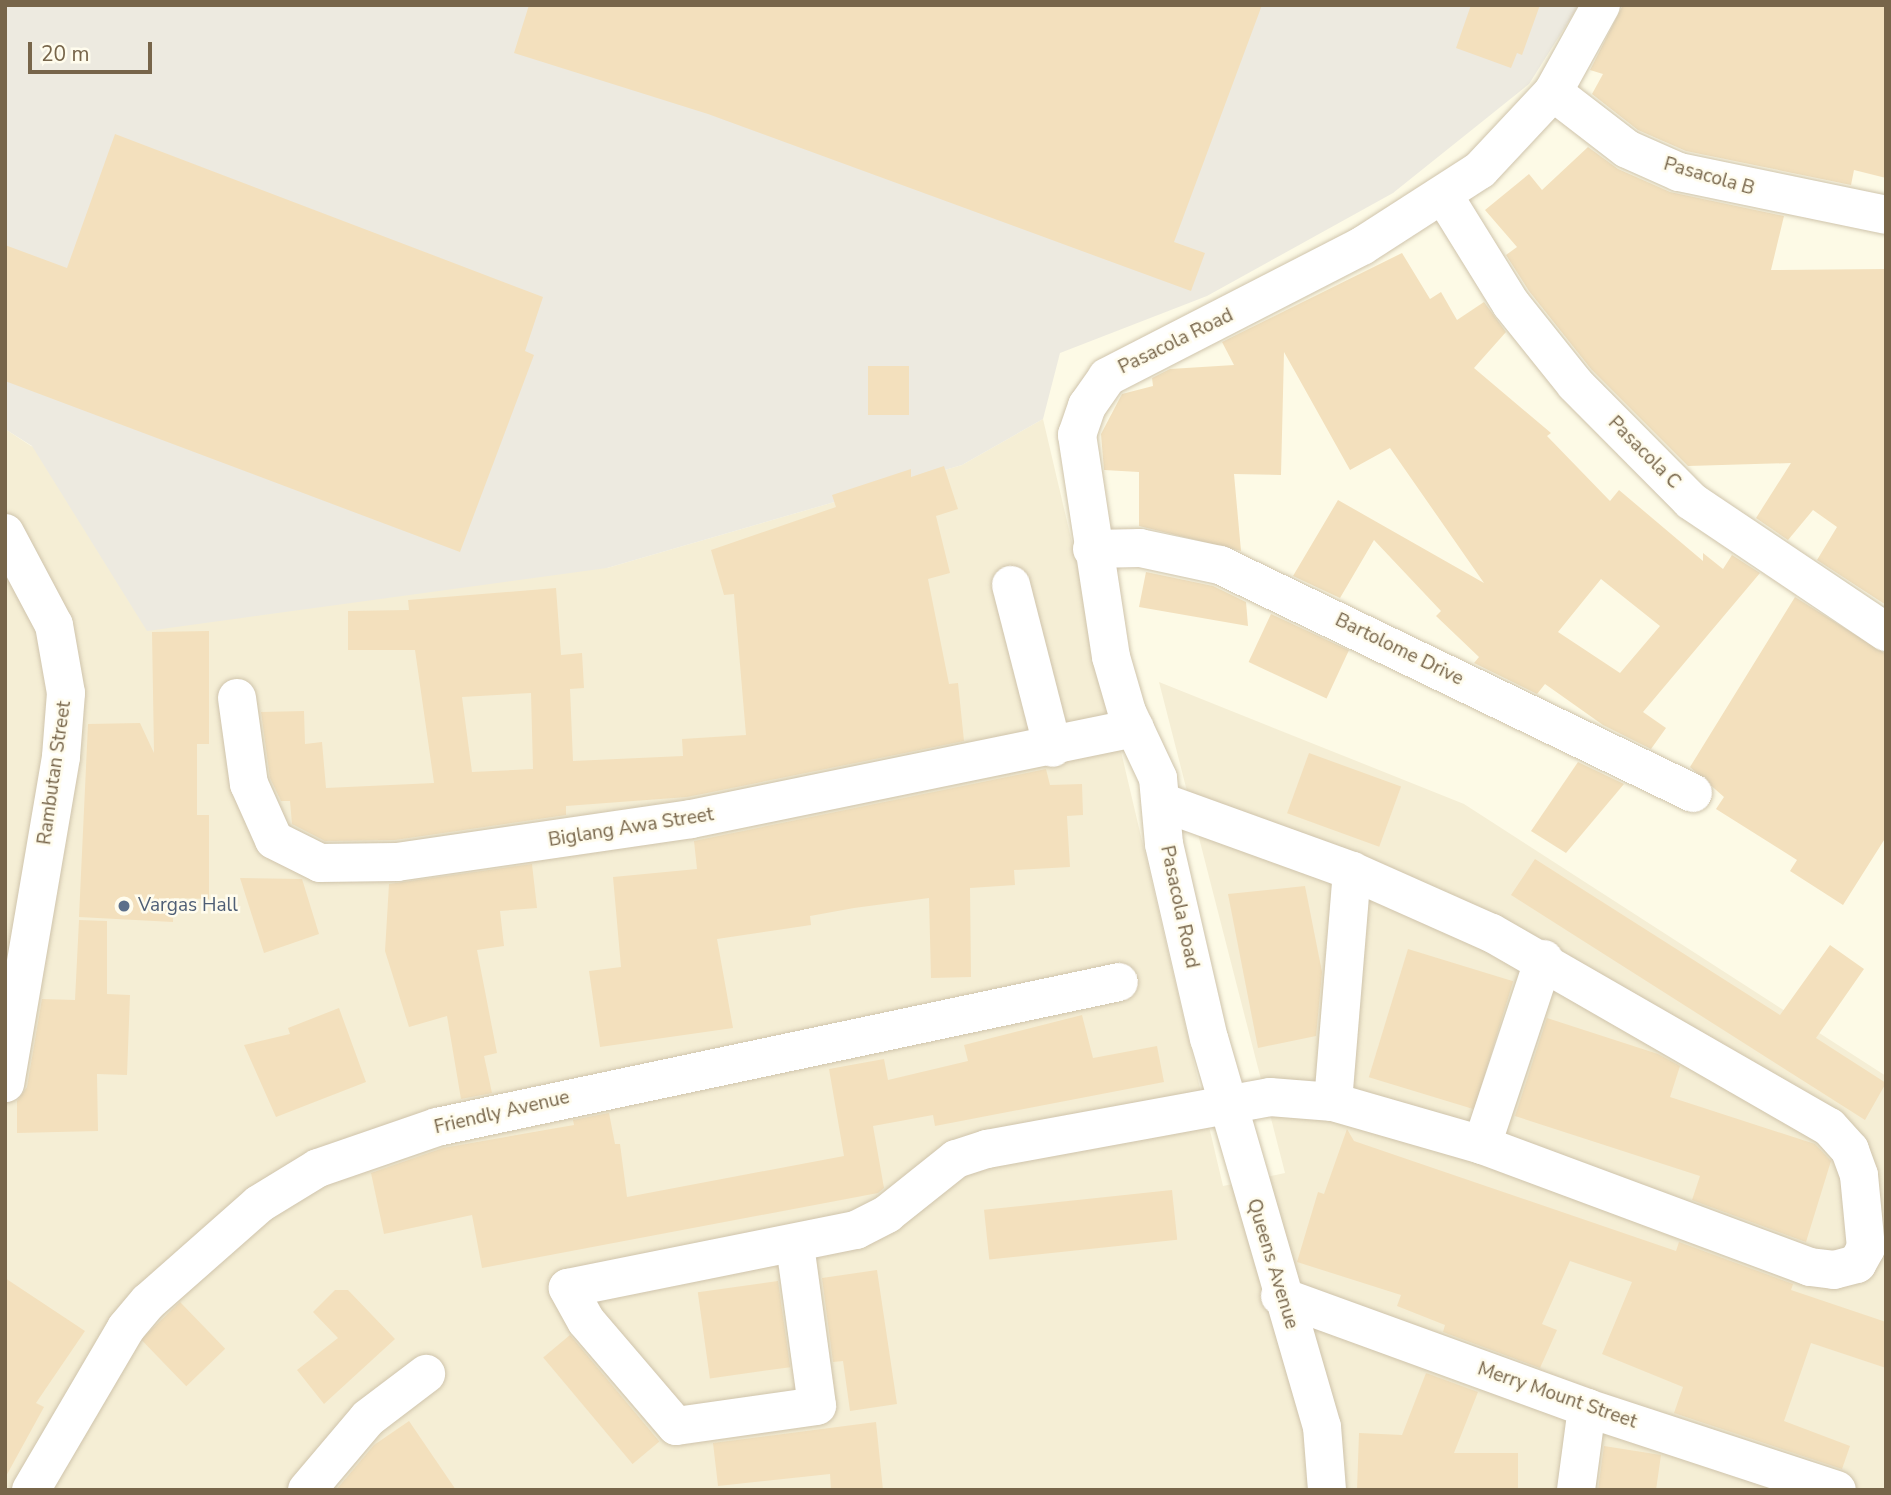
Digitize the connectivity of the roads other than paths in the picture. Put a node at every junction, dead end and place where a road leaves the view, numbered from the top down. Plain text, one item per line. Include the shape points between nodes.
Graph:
1 (1601, 5) edge
2 (1553, 92) junction
3 (1450, 207) junction
4 (1886, 215) edge
5 (5, 533) edge
6 (1092, 549) junction
7 (1011, 585) dead end
8 (1886, 632) edge
9 (237, 698) dead end
10 (1135, 729) junction
11 (1053, 748) junction
12 (1693, 793) dead end
13 (1161, 802) junction
14 (1352, 870) junction
15 (20, 898) edge
16 (1544, 960) junction
17 (1119, 982) dead end
18 (1209, 1040) joint
19 (5, 1083) edge
20 (1334, 1102) junction
21 (1224, 1103) junction
22 (1482, 1145) junction
23 (794, 1245) junction
24 (1280, 1296) junction
25 (426, 1374) dead end
26 (1587, 1408) junction
27 (1788, 1482) edge
28 (31, 1490) edge
29 (307, 1490) edge
30 (1327, 1490) edge
31 (1576, 1490) edge
32 (1837, 1490) edge

1 - 2 street, Pasacola Road
2 - 3 street, Pasacola Road via 1523,131
2 - 4 street, Pasacola B via 1628,149 1679,172
3 - 6 street, Pasacola Road via 1140,356 1107,377 1087,407 1077,435
3 - 8 street, Pasacola C via 1511,304 1575,384 1691,501
5 - 15 street, Rambutan Street via 54,625 66,693 61,757
6 - 10 street, Pasacola Road via 1111,657
6 - 12 street, Bartolome Drive via 1140,548 1220,565
7 - 11 street
9 - 11 street, Biglang Awa Street via 249,784 274,840 320,863 397,862 691,820
10 - 11 street, Biglang Awa Street
10 - 13 street, Pasacola Road via 1153,760
13 - 14 street
13 - 18 street, Pasacola Road via 1164,844
14 - 16 street
14 - 20 street
15 - 19 street, Rambutan Street
16 - 22 street
16 - 22 street via 1829,1127 1850,1150 1859,1175 1866,1248 1857,1264 1834,1270 1810,1267
17 - 28 street, Friendly Avenue via 437,1127 318,1168 259,1204 148,1302 126,1328
18 - 21 street, Queens Avenue
20 - 21 street via 1270,1097
20 - 22 street
21 - 23 street via 956,1159 867,1225
21 - 24 street, Queens Avenue
23 - 23 street via 595,1283 568,1288 586,1321 676,1426 817,1406
24 - 26 street, Merry Mount Street
24 - 30 street, Queens Avenue via 1322,1427
25 - 29 street via 368,1418
26 - 27 street, Merry Mount Street
26 - 31 street
27 - 32 street, Merry Mount Street

